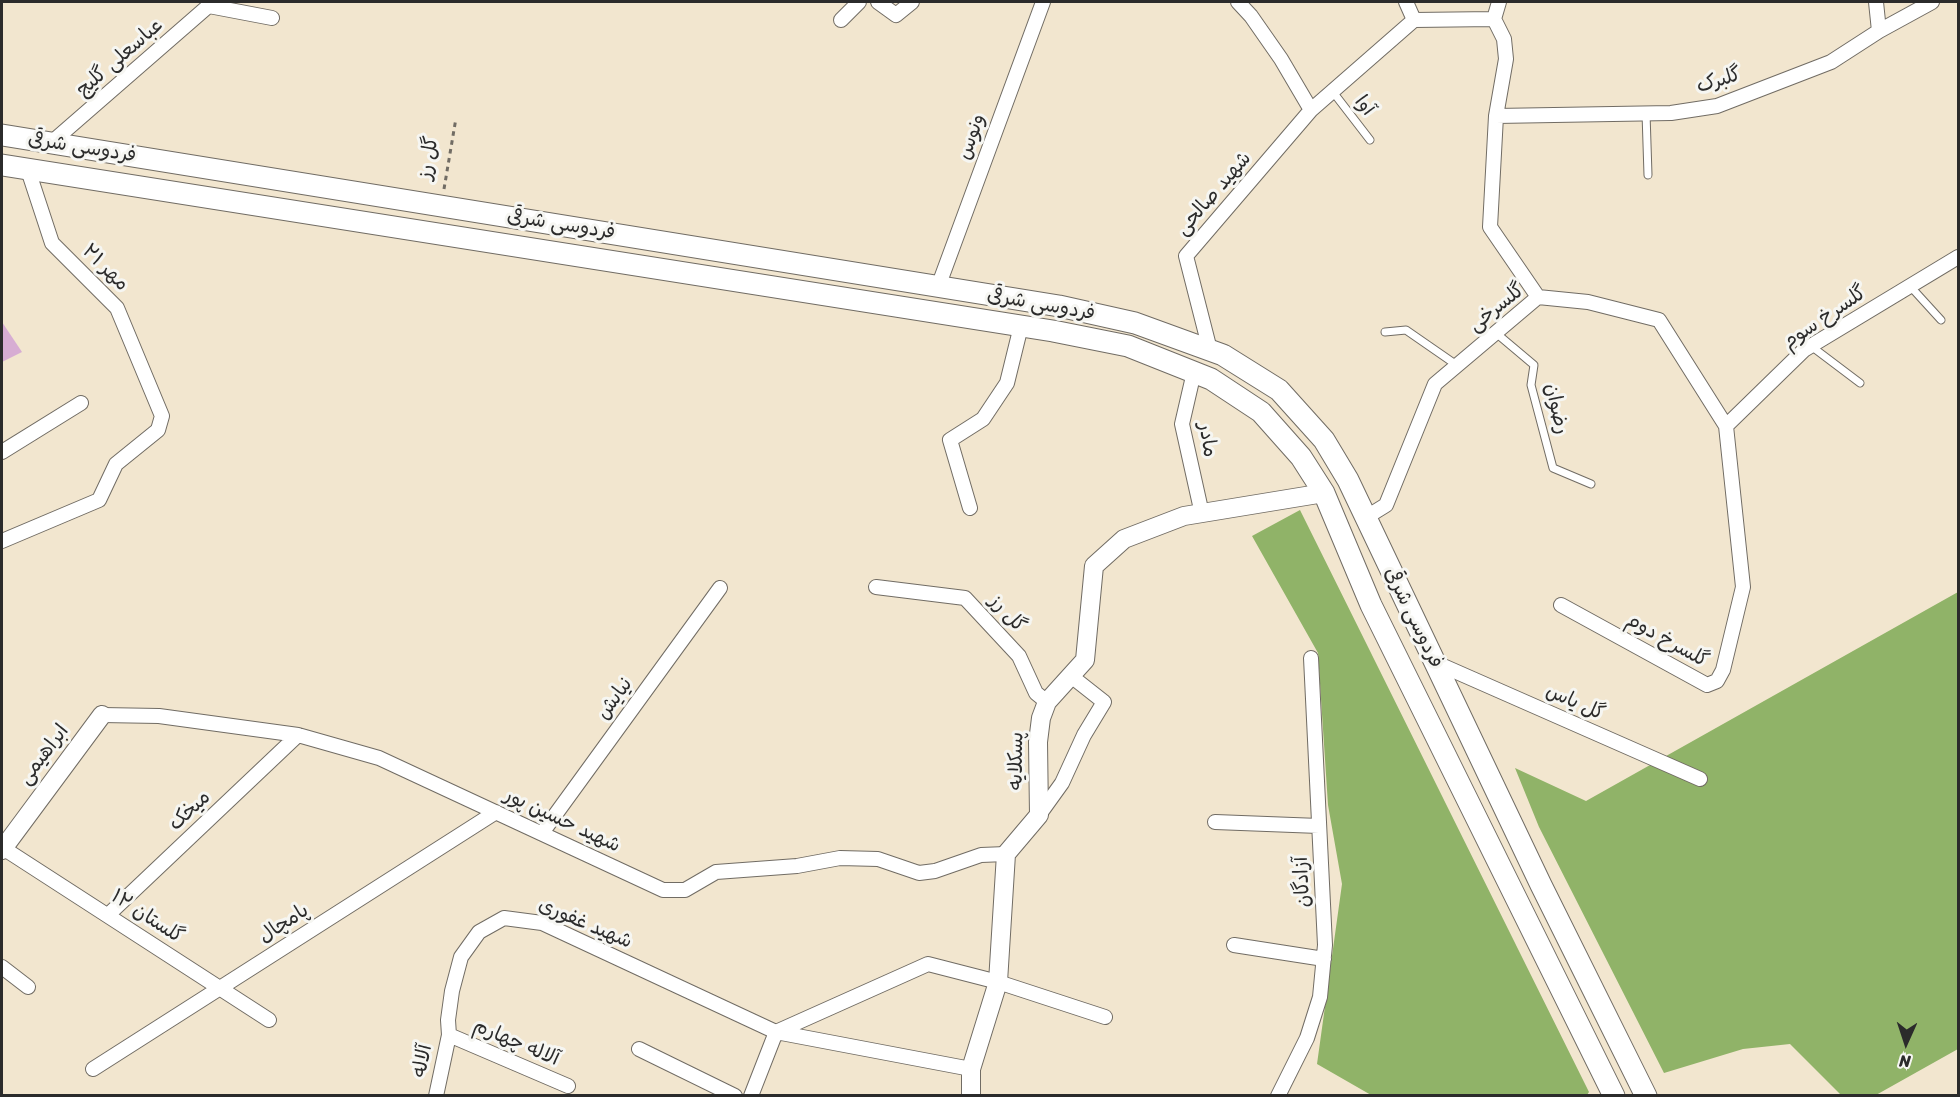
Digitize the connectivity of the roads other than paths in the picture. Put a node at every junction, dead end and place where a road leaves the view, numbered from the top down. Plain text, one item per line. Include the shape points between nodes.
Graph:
1 (859, 2) edge
2 (878, 2) edge
3 (912, 2) edge
4 (1042, 2) edge
5 (1238, 2) edge
6 (1406, 2) edge
7 (1499, 2) edge
8 (1876, 2) edge
9 (1932, 2) edge
10 (211, 4) edge
11 (272, 18) dead end
12 (1494, 19) junction
13 (841, 20) dead end
14 (1414, 20) junction
15 (1879, 31) junction
16 (1333, 92) junction
17 (1311, 110) junction
18 (1646, 113) junction
19 (1496, 116) junction
20 (2, 135) edge
21 (1370, 140) dead end
22 (51, 142) junction
23 (2, 165) edge
24 (28, 170) junction
25 (1647, 175) dead end
26 (1959, 257) edge
27 (1910, 286) junction
28 (938, 287) junction
29 (1538, 297) junction
30 (1941, 320) dead end
31 (1021, 326) junction
32 (1385, 332) dead end
33 (1496, 333) junction
34 (1811, 346) junction
35 (1210, 350) junction
36 (1458, 366) junction
37 (1194, 372) junction
38 (1860, 382) dead end
39 (81, 403) dead end
40 (1726, 426) junction
41 (2, 452) edge
42 (1591, 484) dead end
43 (1324, 493) junction
44 (970, 508) dead end
45 (1202, 514) junction
46 (1365, 518) junction
47 (2, 541) edge
48 (876, 586) dead end
49 (720, 588) dead end
50 (1562, 605) dead end
51 (1311, 658) dead end
52 (1434, 662) junction
53 (1071, 676) junction
54 (1047, 702) junction
55 (102, 715) joint
56 (298, 735) junction
57 (1700, 779) dead end
58 (496, 812) junction
59 (1039, 815) junction
60 (1215, 822) dead end
61 (1319, 826) junction
62 (542, 833) junction
63 (2, 849) edge
64 (1006, 854) junction
65 (1541, 885) junction
66 (1515, 896) junction
67 (108, 915) junction
68 (1234, 945) dead end
69 (1324, 959) junction
70 (2, 967) edge
71 (998, 982) junction
72 (28, 987) dead end
73 (220, 988) junction
74 (1104, 1017) dead end
75 (269, 1020) dead end
76 (776, 1032) junction
77 (449, 1035) junction
78 (639, 1049) dead end
79 (93, 1069) dead end
80 (970, 1069) junction
81 (568, 1086) dead end
82 (436, 1095) edge
83 (735, 1095) edge
84 (751, 1095) edge
85 (972, 1095) edge
86 (1278, 1095) edge
87 (1614, 1095) edge
88 (1646, 1095) edge

1 - 13 street
2 - 3 street via 896,15
4 - 28 street, ونوس
5 - 17 street via 1281,59
6 - 14 street
7 - 12 street
8 - 15 street
9 - 15 street, گلبرک
10 - 11 street
10 - 22 street, عباسعلی گلیج
12 - 14 street
12 - 19 street via 1504,39 1506,59
14 - 16 street, شهید صالحی
15 - 18 street, گلبرک via 1832,62 1717,106
16 - 17 street, شهید صالحی
16 - 21 lane, آوا
17 - 35 street, شهید صالحی via 1186,256
18 - 19 street, گلبرک
18 - 25 lane
19 - 29 street via 1490,227
20 - 22 main road, فردوسی شرقی
22 - 28 main road, فردوسی شرقی
23 - 24 main road, فردوسی شرقی
24 - 31 main road, فردوسی شرقی
24 - 47 street, مهر ۲۱ via 52,243 117,308 162,417 158,430 116,464 99,500
26 - 27 street, گلسرخ سوم
27 - 30 lane
27 - 34 street, گلسرخ سوم
28 - 35 main road, فردوسی شرقی via 1059,306 1135,323
29 - 33 street, گلسرخی
29 - 40 street, گلسرخی via 1588,302 1659,320
31 - 37 main road, فردوسی شرقی via 1128,346
31 - 44 street via 1007,383 983,419 950,440
32 - 36 lane via 1406,330
33 - 36 street, گلسرخی
33 - 42 lane, رضوان via 1534,365 1531,385 1553,468
34 - 38 lane
34 - 40 street, گلسرخ سوم
35 - 46 main road, فردوسی شرقی via 1279,390 1324,440
36 - 46 street, گلسرخی via 1435,384 1386,505
37 - 43 main road, فردوسی شرقی via 1261,412 1301,457
37 - 45 street, مادر via 1182,424
39 - 41 street
40 - 50 street, گلسرخ دوم via 1743,587 1717,681 1707,685
43 - 45 street, پسکلایه
43 - 66 main road, فردوسی شرقی via 1371,605
45 - 53 street, پسکلایه via 1184,516 1124,539 1094,566 1085,660
46 - 52 main road, فردوسی شرقی
48 - 54 street, گل رز via 965,598 1019,656 1036,693
49 - 62 street, نیایش
51 - 61 street, آزادگان
52 - 57 street, گل یاس
52 - 65 main road, فردوسی شرقی
53 - 54 street, پسکلایه
53 - 59 street via 1104,702 1062,783
54 - 59 street, پسکلایه via 1038,742
55 - 56 street, شهید حسین پور via 159,716
55 - 63 street, ابراهیمی
56 - 58 street, شهید حسین پور via 379,758
56 - 67 street, میخک
58 - 62 street, شهید حسین پور
58 - 73 street, پامچال
59 - 64 street, پسکلایه
60 - 61 street
61 - 69 street, آزادگان
62 - 64 street, شهید حسین پور via 663,890 684,890 716,872 797,866 840,858 878,859 919,873 981,855
63 - 67 street, گلستان ۱۲
64 - 71 street
65 - 66 main road
65 - 88 main road, فردوسی شرقی
66 - 87 main road, فردوسی شرقی
67 - 73 street, گلستان ۱۲
68 - 69 street
69 - 86 street, آزادگان via 1320,997 1310,1028
70 - 72 street
71 - 74 street
71 - 76 street via 928,964
71 - 80 street
73 - 75 street, گلستان ۱۲
73 - 79 street, پامچال
76 - 77 street, شهید غفوری via 542,923 504,918 479,932 461,957 452,992
76 - 80 street, شهید غفوری
76 - 84 street
77 - 81 street, آلاله چهارم
77 - 82 street, آلاله
78 - 83 street
80 - 85 street

